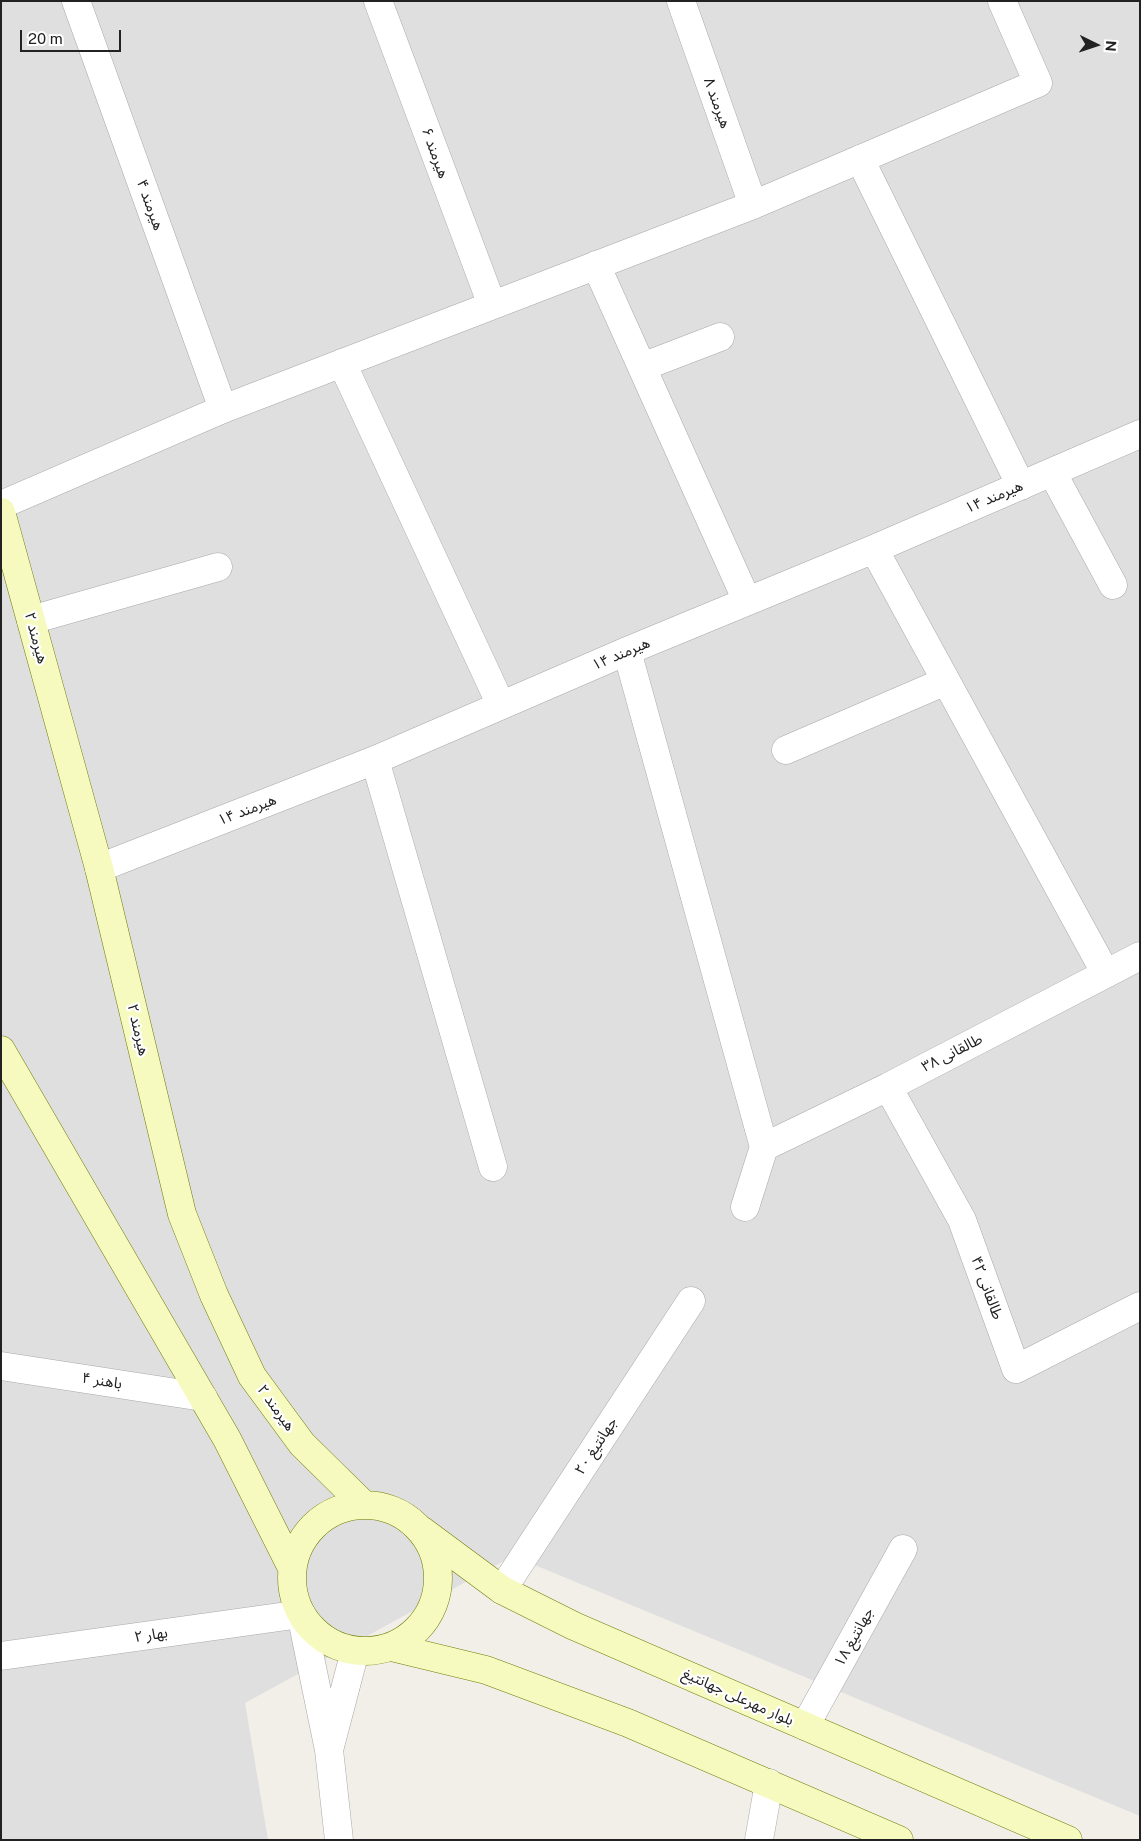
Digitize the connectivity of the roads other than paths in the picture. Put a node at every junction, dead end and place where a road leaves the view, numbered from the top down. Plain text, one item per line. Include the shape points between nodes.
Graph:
1 (76, 1) edge
2 (378, 1) edge
3 (681, 1) edge
4 (1002, 1) edge
5 (860, 160) junction
6 (753, 205) junction
7 (596, 265) junction
8 (492, 306) junction
9 (720, 338) dead end
10 (342, 363) junction
11 (642, 368) junction
12 (223, 409) junction
13 (1140, 434) edge
14 (1052, 472) junction
15 (1021, 486) junction
16 (1, 505) edge
17 (1, 512) edge
18 (874, 549) junction
19 (218, 567) dead end
20 (1113, 585) dead end
21 (747, 601) junction
22 (31, 620) junction
23 (627, 651) junction
24 (946, 681) junction
25 (501, 706) junction
26 (786, 750) dead end
27 (375, 760) junction
28 (99, 868) junction
29 (1140, 956) edge
30 (1106, 974) junction
31 (1, 1050) edge
32 (888, 1087) junction
33 (764, 1147) junction
34 (493, 1167) dead end
35 (745, 1207) dead end
36 (691, 1301) dead end
37 (1140, 1306) edge
38 (1, 1366) edge
39 (203, 1397) junction
40 (363, 1504) junction
41 (421, 1530) junction
42 (903, 1549) dead end
43 (292, 1568) junction
44 (502, 1590) junction
45 (301, 1614) junction
46 (391, 1647) junction
47 (355, 1651) junction
48 (1, 1656) edge
49 (805, 1726) junction
50 (329, 1750) junction
51 (769, 1783) junction
52 (339, 1840) edge
53 (759, 1840) edge
54 (899, 1840) edge
55 (1068, 1840) edge

1 - 12 street, هیرمند ۴
2 - 8 street, هیرمند ۶
3 - 6 street, هیرمند ۸
4 - 5 street via 1038,83
5 - 6 street
5 - 15 street
6 - 7 street
7 - 8 street
7 - 11 street
8 - 10 street
9 - 11 street
10 - 12 street
10 - 25 street
11 - 21 street
12 - 16 street
13 - 14 street, هیرمند ۱۴
14 - 15 street, هیرمند ۱۴
14 - 20 street
15 - 18 street, هیرمند ۱۴
17 - 22 main road, هیرمند ۲
18 - 21 street, هیرمند ۱۴
18 - 24 street
19 - 22 street
21 - 23 street, هیرمند ۱۴
22 - 28 main road, هیرمند ۲
23 - 25 street, هیرمند ۱۴
23 - 33 street
24 - 26 street
24 - 30 street
25 - 27 street, هیرمند ۱۴
27 - 28 street, هیرمند ۱۴
27 - 34 street
28 - 40 main road, هیرمند ۲ via 182,1214 214,1295 252,1376 302,1444
29 - 30 street, طالقانی ۳۸
30 - 32 street, طالقانی ۳۸
31 - 39 main road
32 - 33 street, طالقانی ۳۸
32 - 37 street, طالقانی ۴۲ via 962,1220 1016,1369
33 - 35 street
36 - 44 street, جهانتیغ ۲۰
38 - 39 street, باهنر ۴
39 - 43 main road
40 - 41 main road via 385,1507 405,1516
40 - 43 main road via 324,1516 309,1530 298,1548
41 - 44 main road, بلوار مهرعلی جهانتیغ
41 - 46 main road via 433,1550 439,1573 436,1597 427,1618 411,1636
42 - 49 street, جهانتیغ ۱۸
43 - 45 main road via 293,1592
44 - 49 main road, بلوار مهرعلی جهانتیغ via 574,1626
45 - 47 main road via 315,1632 333,1645
45 - 48 street, بهار ۲
45 - 50 street
46 - 47 main road
46 - 51 main road via 486,1670 628,1723
47 - 50 street
49 - 55 main road, بلوار مهرعلی جهانتیغ
50 - 52 street
51 - 53 street
51 - 54 main road

